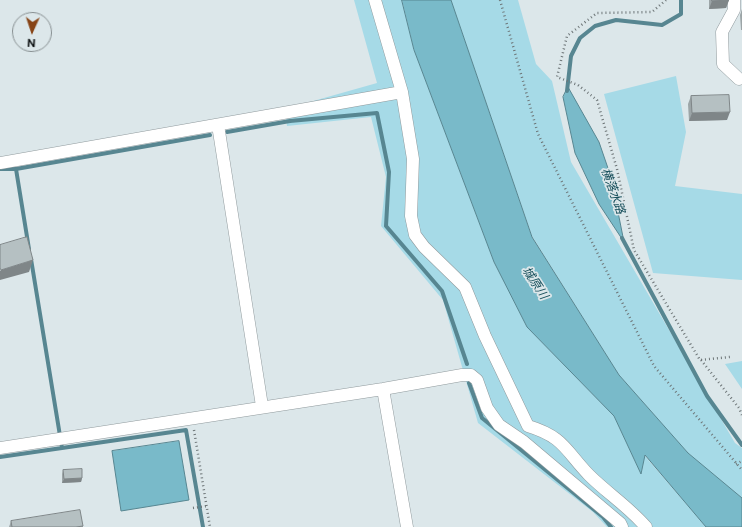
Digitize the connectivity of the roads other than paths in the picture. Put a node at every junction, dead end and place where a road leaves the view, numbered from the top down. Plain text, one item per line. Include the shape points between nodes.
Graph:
1 (375, 0) edge
2 (734, 0) edge
3 (739, 79) dead end
4 (402, 92) junction
5 (218, 125) junction
6 (1, 163) edge
7 (384, 389) junction
8 (262, 406) junction
9 (528, 426) junction
10 (524, 442) junction
11 (0, 448) edge
12 (407, 527) edge
13 (622, 527) edge
14 (646, 527) edge

1 - 4 street
2 - 3 street via 734,10 722,32 723,64
4 - 5 street
4 - 9 street via 412,159 412,216 415,235 465,287 485,336
5 - 6 street
5 - 8 street
7 - 8 street
7 - 10 street via 462,375 472,376 477,380 487,408 499,425
7 - 12 street
8 - 11 street
9 - 10 street
9 - 14 street via 545,431 561,441 590,475 634,513
10 - 13 street

